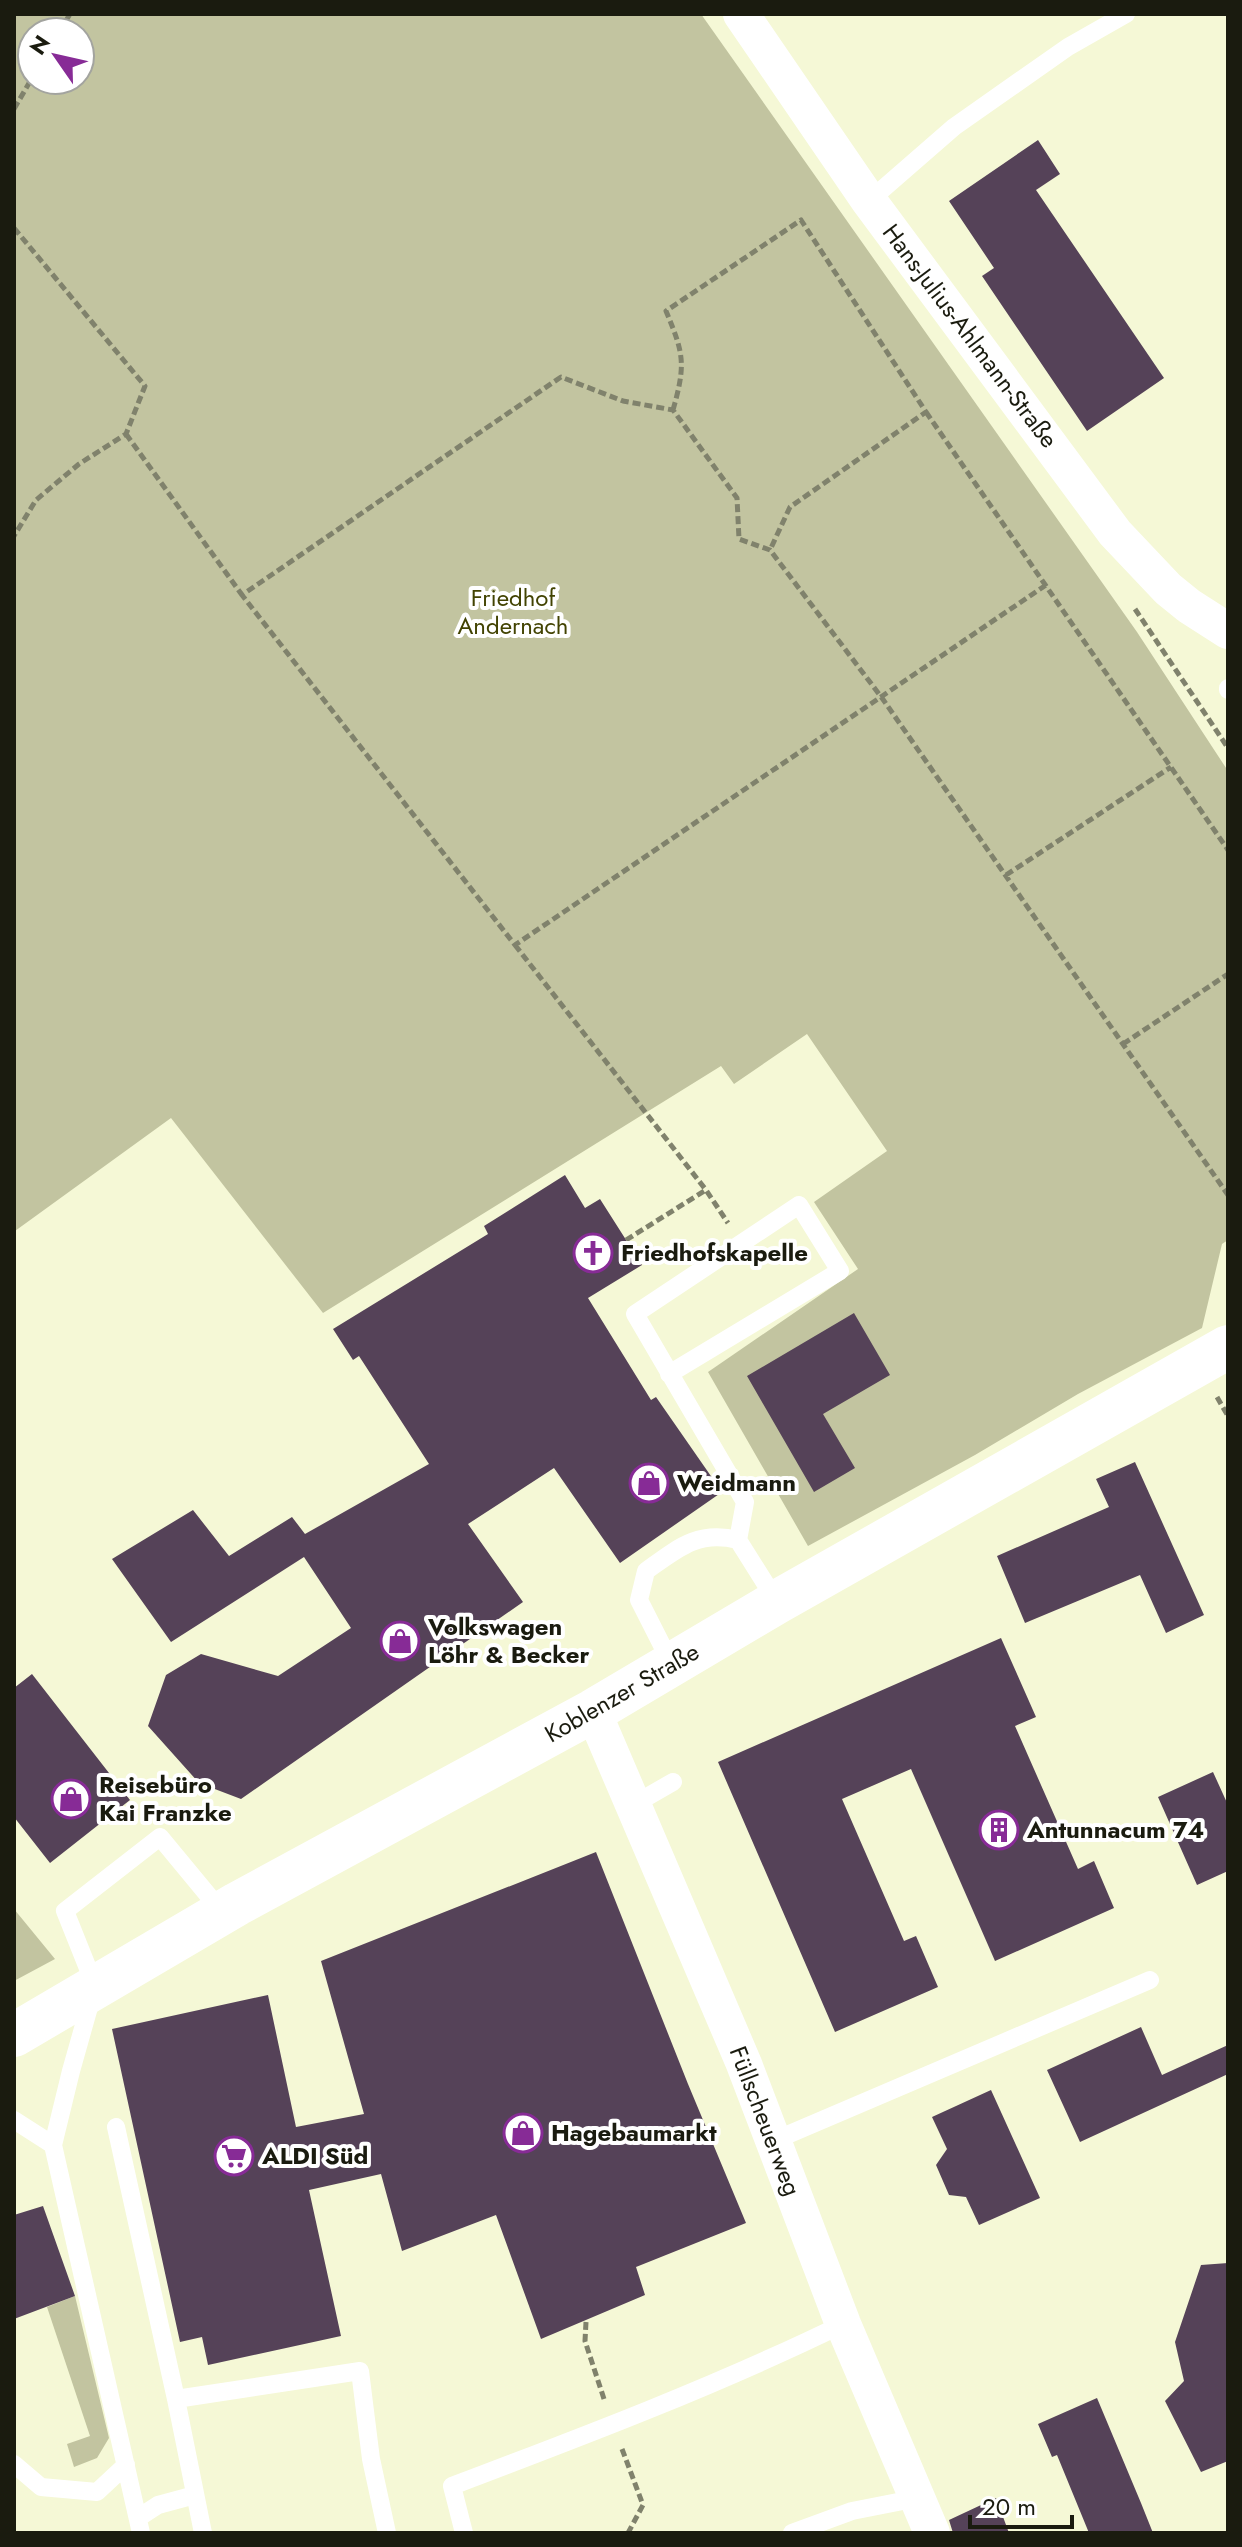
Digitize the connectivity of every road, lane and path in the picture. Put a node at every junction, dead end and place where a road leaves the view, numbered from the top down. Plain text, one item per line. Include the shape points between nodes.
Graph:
1 (741, 14) edge
2 (1126, 14) edge
3 (869, 201) junction
4 (14, 228) edge
5 (673, 410) junction
6 (926, 412) junction
7 (126, 434) junction
8 (14, 536) edge
9 (770, 550) junction
10 (1046, 585) junction
11 (242, 595) junction
12 (1132, 605) dead end
13 (1228, 631) edge
14 (882, 698) junction
15 (1228, 748) edge
16 (1171, 767) junction
17 (1228, 850) edge
18 (1006, 875) junction
19 (515, 945) junction
20 (1228, 974) edge
21 (1123, 1044) junction
22 (706, 1190) junction
23 (1228, 1195) edge
24 (626, 1240) dead end
25 (741, 1243) junction
26 (1228, 1347) edge
27 (669, 1374) junction
28 (738, 1540) junction
29 (777, 1602) junction
30 (672, 1665) junction
31 (593, 1711) junction
32 (673, 1782) dead end
33 (633, 1805) junction
34 (222, 1913) junction
35 (1150, 1980) dead end
36 (95, 1986) junction
37 (14, 2035) edge
38 (14, 2120) edge
39 (116, 2127) dead end
40 (773, 2141) junction
41 (53, 2145) junction
42 (843, 2324) junction
43 (176, 2399) junction
44 (14, 2464) edge
45 (126, 2465) junction
46 (195, 2495) junction
47 (918, 2498) junction
48 (643, 2505) dead end
49 (140, 2526) edge
50 (203, 2533) edge
51 (387, 2533) edge
52 (464, 2533) edge
53 (628, 2533) edge
54 (792, 2533) edge
55 (932, 2533) edge

1 - 3 street, Hans-Julius-Ahlmann-Straße
2 - 3 lane via 1068,47 954,127
3 - 13 street, Hans-Julius-Ahlmann-Straße via 1115,533 1168,589
4 - 7 path via 145,386
5 - 6 path via 683,376 680,344 666,311 801,220
5 - 9 path via 737,498 739,539
5 - 11 path via 623,401 561,377
6 - 9 path via 790,507
6 - 10 path
7 - 8 path via 36,500
7 - 11 path
9 - 14 path
10 - 14 path
10 - 16 path
11 - 19 path
12 - 15 path
14 - 18 path
14 - 19 path
16 - 17 path
16 - 18 path
18 - 21 path
19 - 22 path
20 - 21 path
21 - 23 path
22 - 24 path
22 - 25 path
25 - 27 lane via 635,1314
25 - 27 lane via 799,1205 840,1271
26 - 29 street, Koblenzer Straße
27 - 28 lane via 745,1502
28 - 29 lane
28 - 30 lane via 720,1535 687,1543 646,1571 639,1600
29 - 30 street, Koblenzer Straße
30 - 31 street, Koblenzer Straße
31 - 33 street, Füllscheuerweg
31 - 34 street, Koblenzer Straße
32 - 33 lane
33 - 40 street, Füllscheuerweg
34 - 36 street, Koblenzer Straße
34 - 36 lane via 160,1837 65,1911
35 - 40 lane
36 - 37 street, Koblenzer Straße
36 - 41 lane
38 - 41 lane
39 - 43 lane
40 - 42 street, Füllscheuerweg
41 - 45 lane
42 - 47 street, Füllscheuerweg
42 - 52 lane via 613,2425 452,2486
43 - 46 lane
43 - 51 lane via 360,2371
44 - 45 lane via 41,2487 97,2492
45 - 49 lane
46 - 49 lane via 158,2505
46 - 50 lane
47 - 54 lane via 852,2511
47 - 55 street, Füllscheuerweg
48 - 53 path

